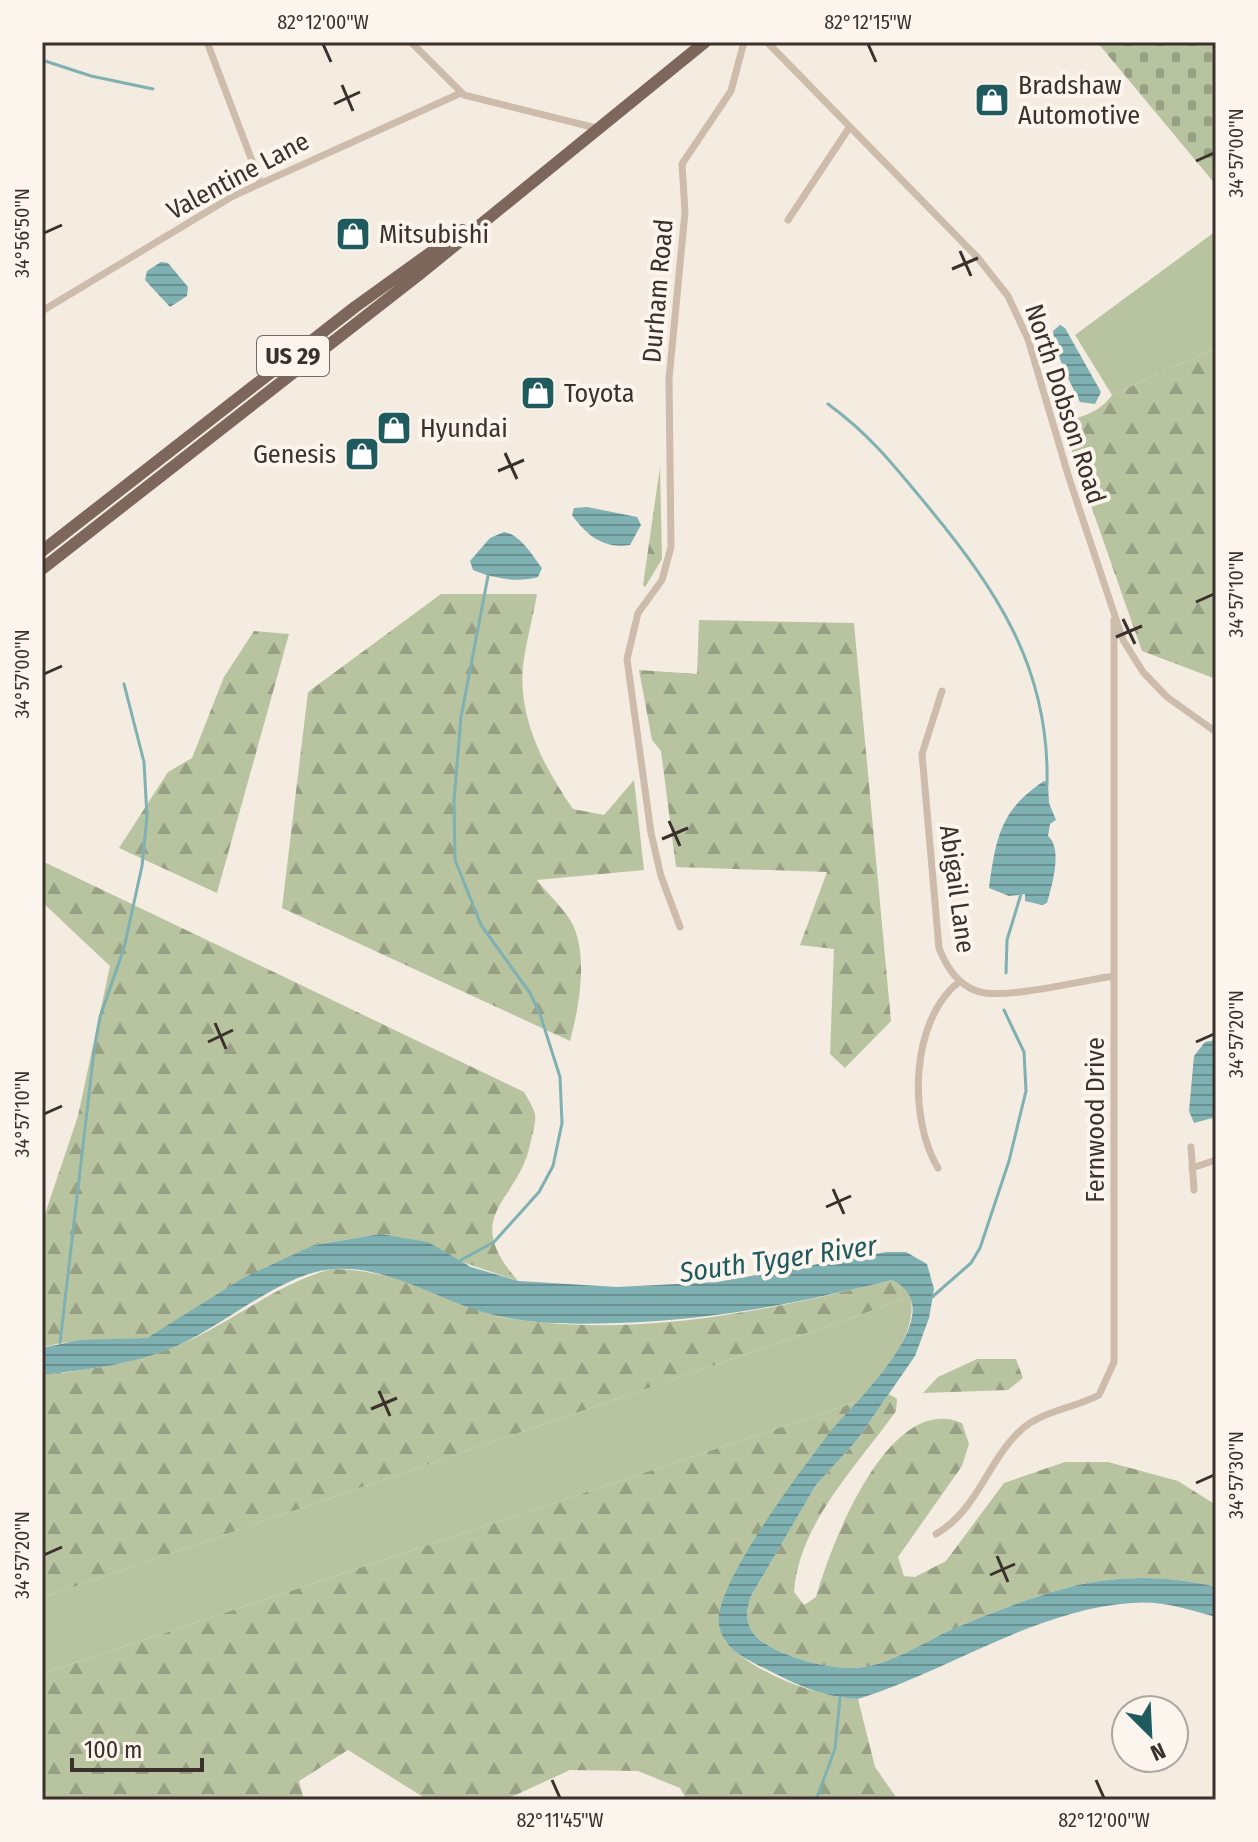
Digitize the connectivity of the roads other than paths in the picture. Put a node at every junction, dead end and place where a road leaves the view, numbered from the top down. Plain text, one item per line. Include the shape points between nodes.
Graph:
1 (207, 42) edge
2 (411, 42) edge
3 (705, 42) edge
4 (744, 42) edge
5 (767, 42) edge
6 (461, 93) junction
7 (596, 128) junction
8 (849, 128) junction
9 (548, 166) junction
10 (260, 182) junction
11 (788, 220) dead end
12 (355, 307) junction
13 (42, 311) edge
14 (363, 319) junction
15 (273, 371) junction
16 (282, 382) junction
17 (155, 463) junction
18 (164, 474) junction
19 (42, 551) edge
20 (42, 569) edge
21 (1114, 620) junction
22 (942, 691) dead end
23 (1216, 732) edge
24 (680, 927) dead end
25 (1114, 976) junction
26 (960, 981) junction
27 (1191, 1147) dead end
28 (1216, 1160) edge
29 (938, 1168) dead end
30 (1192, 1168) junction
31 (1194, 1190) dead end
32 (936, 1534) dead end

1 - 10 street
2 - 6 street
3 - 7 main road, US 29
4 - 24 street, Durham Road via 731,91 682,164 685,212 669,379 671,547 662,580 638,613 627,659 651,833
5 - 8 street, North Dobson Road
6 - 7 street
6 - 10 street, Valentine Lane
7 - 9 main road, US 29
8 - 11 street
8 - 21 street, North Dobson Road via 978,258 1013,306
9 - 12 main road, US 29
9 - 14 main road, US 29
10 - 13 street, Valentine Lane
12 - 14 main road
12 - 15 main road, US 29
14 - 16 main road, US 29
15 - 16 main road
15 - 17 main road, US 29
16 - 18 main road, US 29
17 - 18 main road
17 - 19 main road, US 29
18 - 20 main road, US 29
21 - 23 street, North Dobson Road via 1143,672 1167,697
21 - 25 street, Fernwood Drive
22 - 26 street, Abigail Lane via 924,746 923,775 939,948
25 - 26 street, Abigail Lane via 984,993
25 - 32 street, Fernwood Drive via 1111,1374 1099,1395 1021,1430 954,1523
26 - 29 street via 938,1010 918,1055 925,1148
27 - 30 street
28 - 30 street
30 - 31 street

